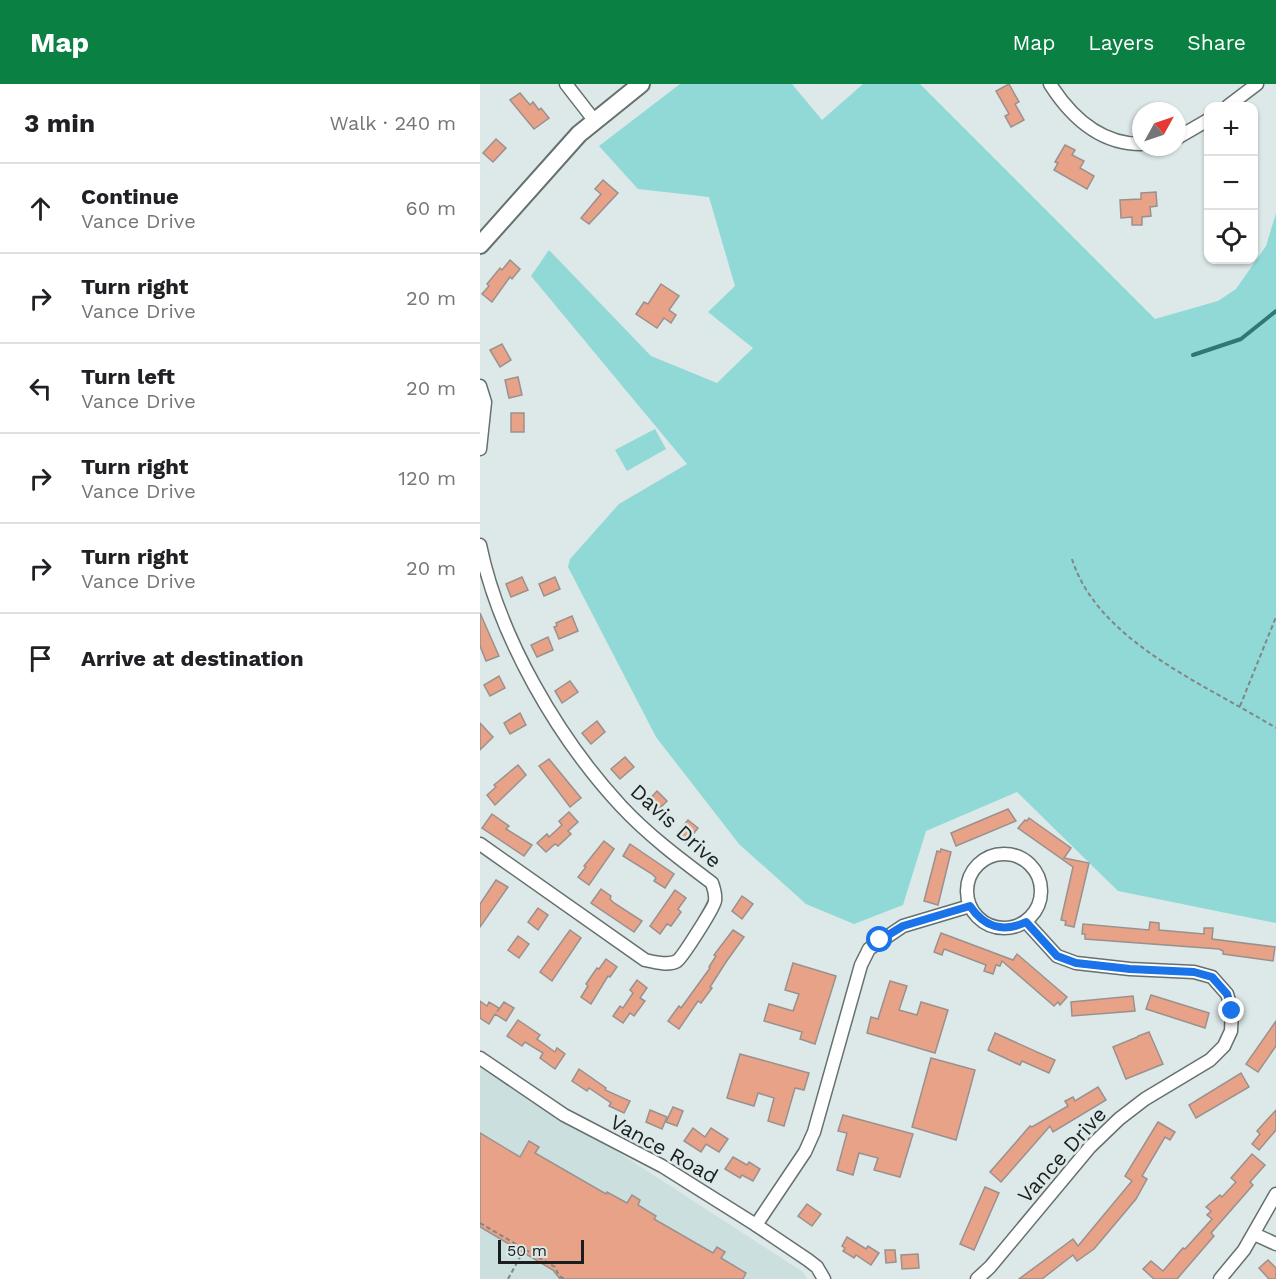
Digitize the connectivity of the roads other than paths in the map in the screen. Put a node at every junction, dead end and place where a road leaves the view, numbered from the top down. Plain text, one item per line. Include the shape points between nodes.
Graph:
1 (566, 84) edge
2 (642, 84) edge
3 (1050, 84) edge
4 (1257, 84) edge
5 (1233, 102) edge
6 (594, 120) junction
7 (1204, 123) edge
8 (1186, 133) edge
9 (1132, 144) edge
10 (480, 245) edge
11 (480, 386) edge
12 (480, 449) edge
13 (480, 545) edge
14 (480, 844) edge
15 (970, 906) junction
16 (1026, 922) junction
17 (480, 1058) edge
18 (1276, 1194) edge
19 (756, 1225) junction
20 (1254, 1234) junction
21 (1276, 1244) edge
22 (824, 1279) edge
23 (977, 1279) edge
24 (1220, 1279) edge

1 - 6 street
2 - 6 main road
3 - 9 street via 1076,118 1097,132
4 - 5 street
6 - 10 main road
7 - 8 street
11 - 12 street via 485,402
13 - 14 street, Davis Drive via 486,572 530,679 561,729 622,807 711,883 716,903 682,957 672,963 655,963 645,960
15 - 16 street via 994,927 1016,927
15 - 16 street via 968,884 978,864 994,856 1011,854 1032,866 1042,888 1036,911
15 - 19 street via 903,926 869,949 861,964 806,1152
16 - 23 street, Vance Drive via 1057,956 1076,963 1194,972 1212,977 1227,994 1232,1011 1231,1031 1224,1046 1210,1060 1145,1099 1097,1140
17 - 19 street, Vance Road via 564,1115 662,1166
18 - 20 street
19 - 22 street, Vance Road via 808,1260
20 - 21 street
20 - 24 street

